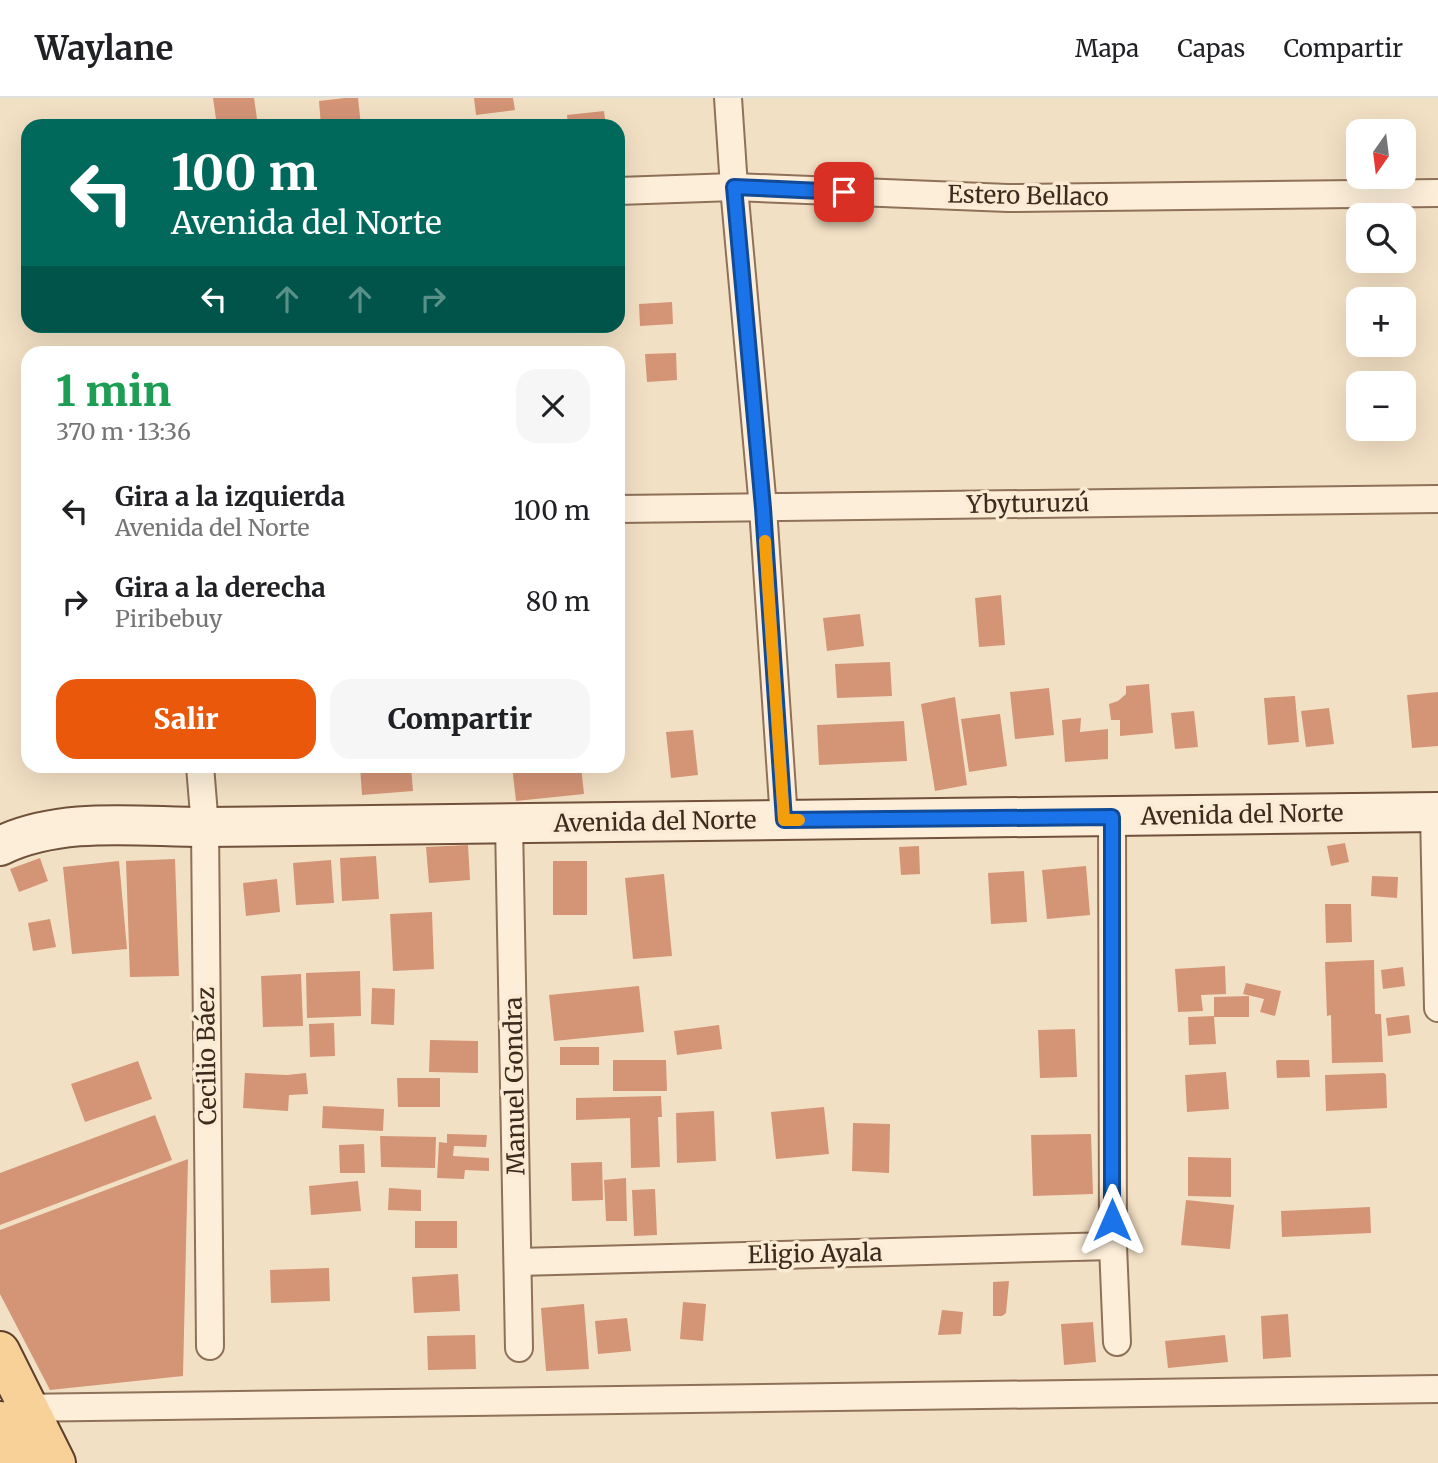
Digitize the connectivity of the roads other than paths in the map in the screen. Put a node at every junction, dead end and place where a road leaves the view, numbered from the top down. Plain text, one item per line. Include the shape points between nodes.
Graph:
1 (729, 98) edge
2 (734, 187) junction
3 (625, 191) edge
4 (1438, 193) edge
5 (1438, 499) edge
6 (763, 508) junction
7 (625, 509) edge
8 (201, 773) edge
9 (1436, 812) edge
10 (1112, 817) junction
11 (784, 820) junction
12 (509, 824) junction
13 (205, 827) junction
14 (0, 846) edge
15 (1438, 1008) edge
16 (1112, 1247) junction
17 (518, 1262) junction
18 (1117, 1342) dead end
19 (210, 1346) dead end
20 (519, 1348) dead end
21 (0, 1351) edge
22 (1438, 1389) edge
23 (10, 1412) edge
24 (21, 1463) edge
25 (57, 1463) edge

1 - 2 street
2 - 3 street, Estero Bellaco
2 - 4 street, Estero Bellaco via 1008,198
2 - 6 street
5 - 6 street, Ybyturuzú
6 - 7 street, Ybyturuzú
6 - 11 street
8 - 13 street, Cecilio Báez
9 - 10 street, Avenida del Norte
9 - 15 street
10 - 11 street, Avenida del Norte
10 - 16 street
11 - 12 street, Avenida del Norte
12 - 13 street, Avenida del Norte
12 - 17 street, Manuel Gondra
13 - 14 street, Avenida del Norte via 80,827 43,831
13 - 19 street, Cecilio Báez
16 - 17 street, Eligio Ayala
16 - 18 street
17 - 20 street, Manuel Gondra
21 - 23 main road
22 - 23 street
23 - 24 main road
23 - 25 main road

